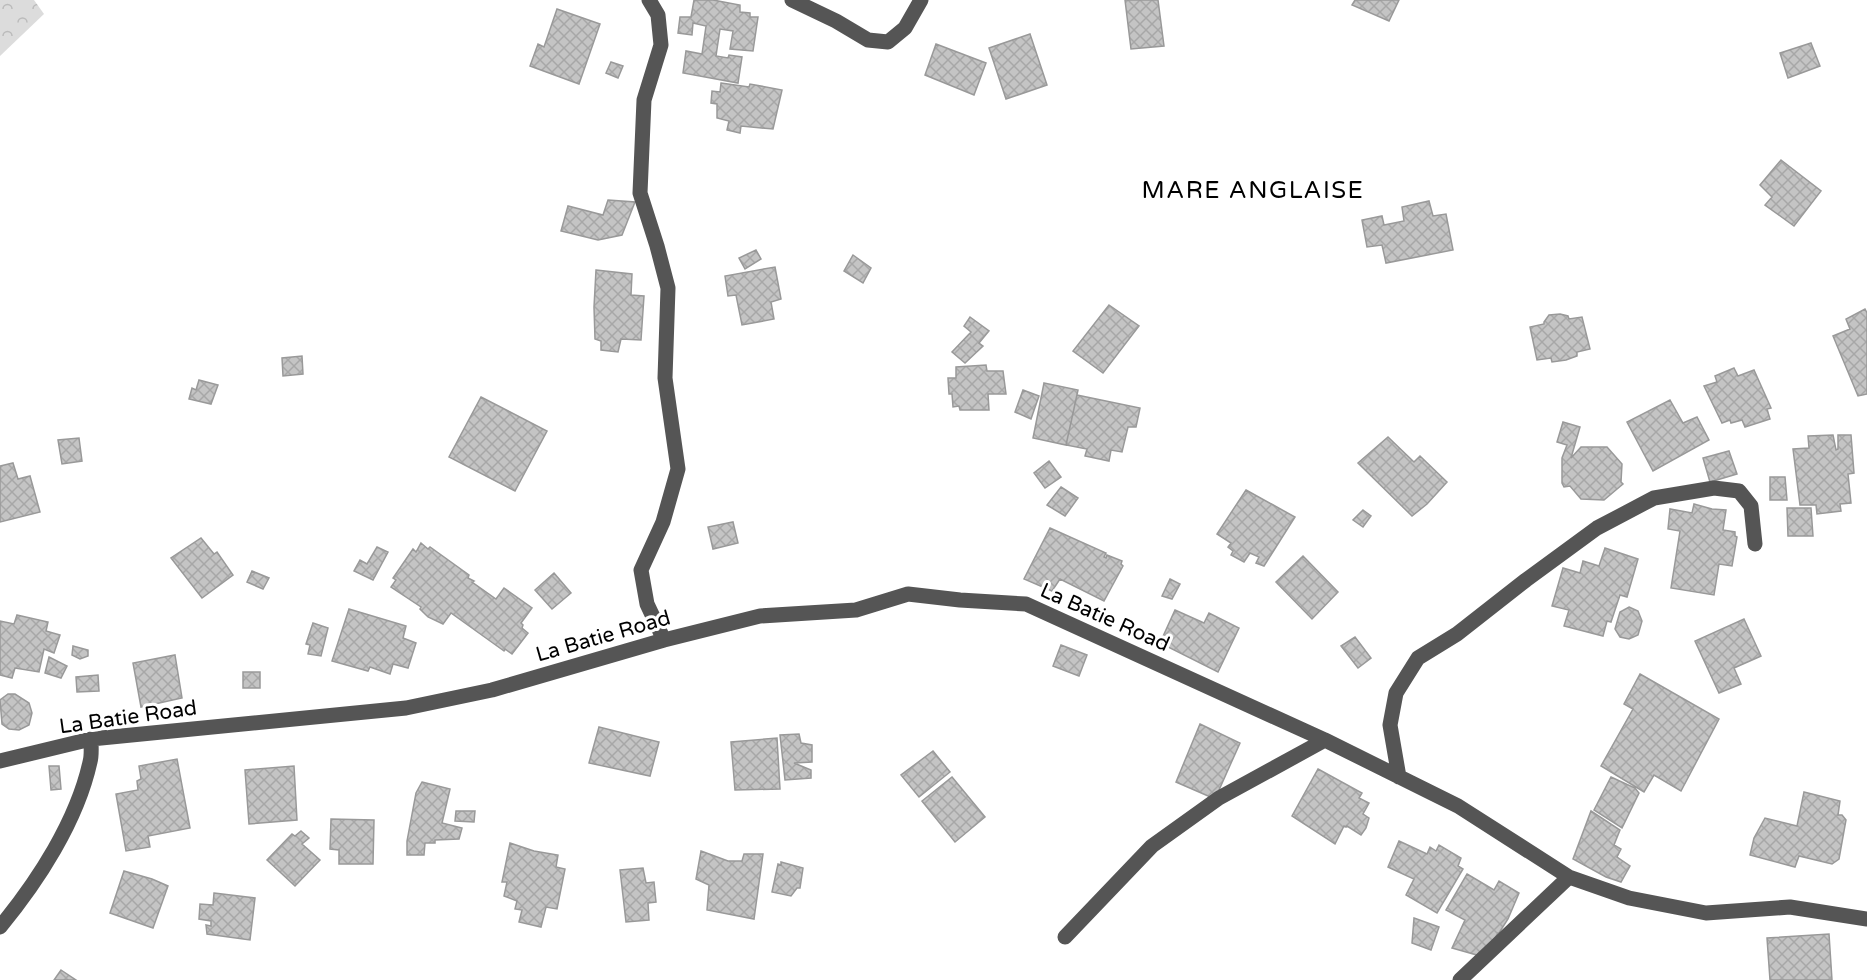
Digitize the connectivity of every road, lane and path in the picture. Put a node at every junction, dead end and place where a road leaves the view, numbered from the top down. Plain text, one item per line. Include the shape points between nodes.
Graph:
1 (649, 0) edge
2 (792, 0) edge
3 (921, 0) edge
4 (1755, 544) dead end
5 (664, 640) junction
6 (91, 739) junction
7 (1325, 740) junction
8 (0, 761) edge
9 (1399, 777) junction
10 (1569, 877) junction
11 (1867, 919) edge
12 (0, 927) edge
13 (1065, 937) dead end
14 (1460, 980) edge

1 - 5 street via 658,15 661,45 644,100 640,193 668,288 665,378 678,469 663,522 641,570 647,604
2 - 3 street via 868,40 888,42 905,28
4 - 9 street via 1751,507 1739,491 1714,488 1654,498 1597,528 1457,634 1418,658 1396,693 1390,725
5 - 6 street, La Batie Road via 492,690 406,708
5 - 7 street, La Batie Road via 760,616 856,610 908,594 1026,604
6 - 8 street, La Batie Road
6 - 12 street via 91,760 64,832 27,894
7 - 9 street, La Batie Road
7 - 13 street via 1220,798 1152,846
9 - 10 street, La Batie Road via 1458,806
10 - 11 street, La Batie Road via 1629,898 1707,913 1790,907
10 - 14 street

